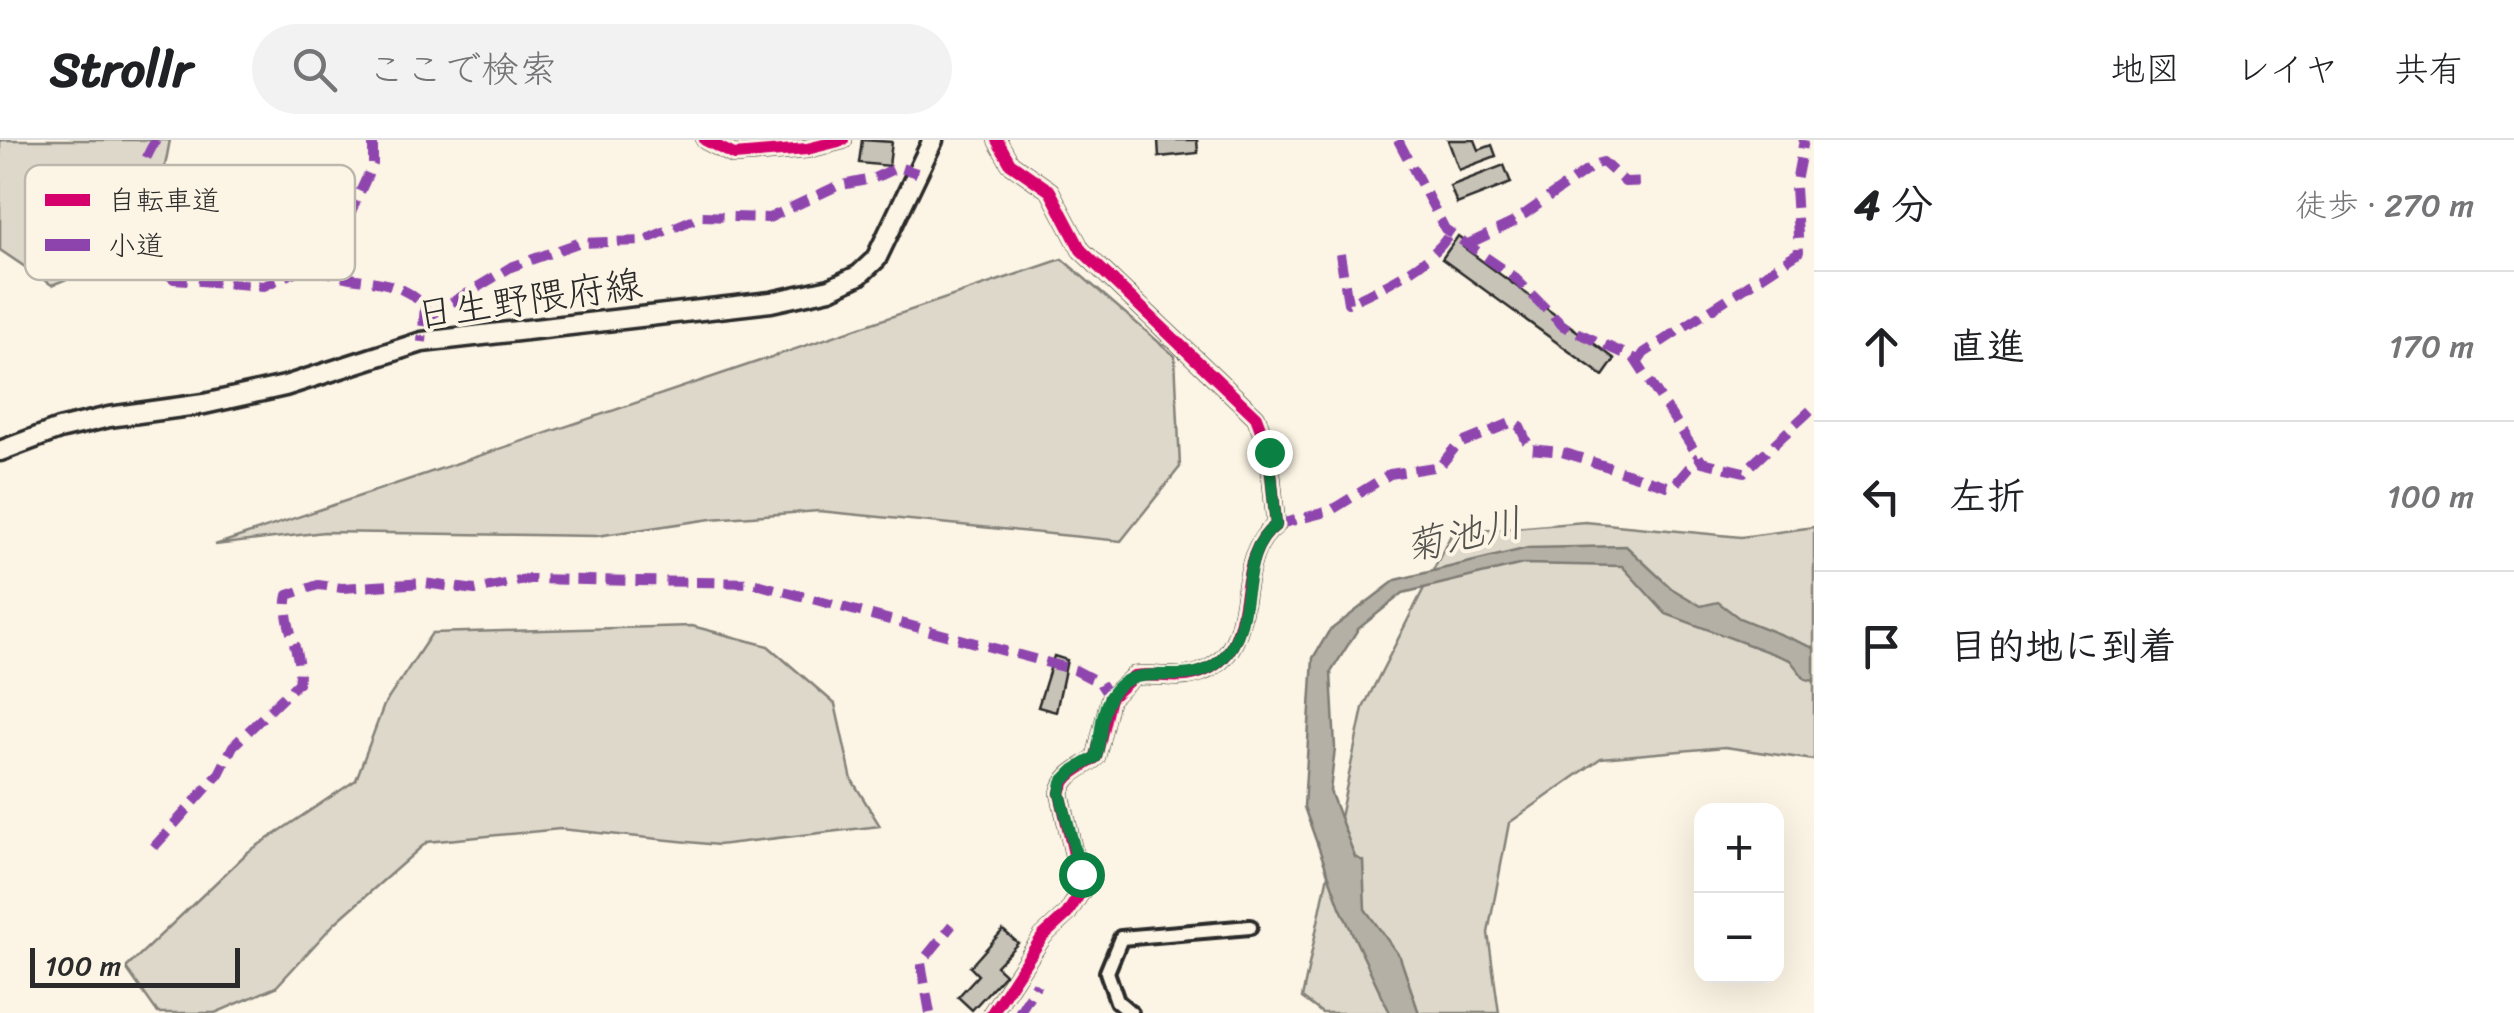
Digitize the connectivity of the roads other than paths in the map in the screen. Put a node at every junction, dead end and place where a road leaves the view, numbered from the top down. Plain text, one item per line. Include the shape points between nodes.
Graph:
1 (706, 140) edge
2 (843, 140) edge
3 (933, 140) edge
4 (997, 140) edge
5 (0, 451) edge
6 (1250, 926) dead end
7 (992, 1013) edge
8 (1131, 1013) edge

1 - 2 street via 734,155
3 - 5 main road, 日生野隈府線 via 876,259 830,289 771,302 422,342 285,386 109,417
4 - 7 street via 1010,163 1050,191 1081,250 1256,417 1269,452 1276,525 1256,551 1236,642 1220,661 1179,678 1134,676 1110,698 1096,757 1062,782 1060,793 1082,890
6 - 8 street via 1121,938 1107,972 1117,1002

